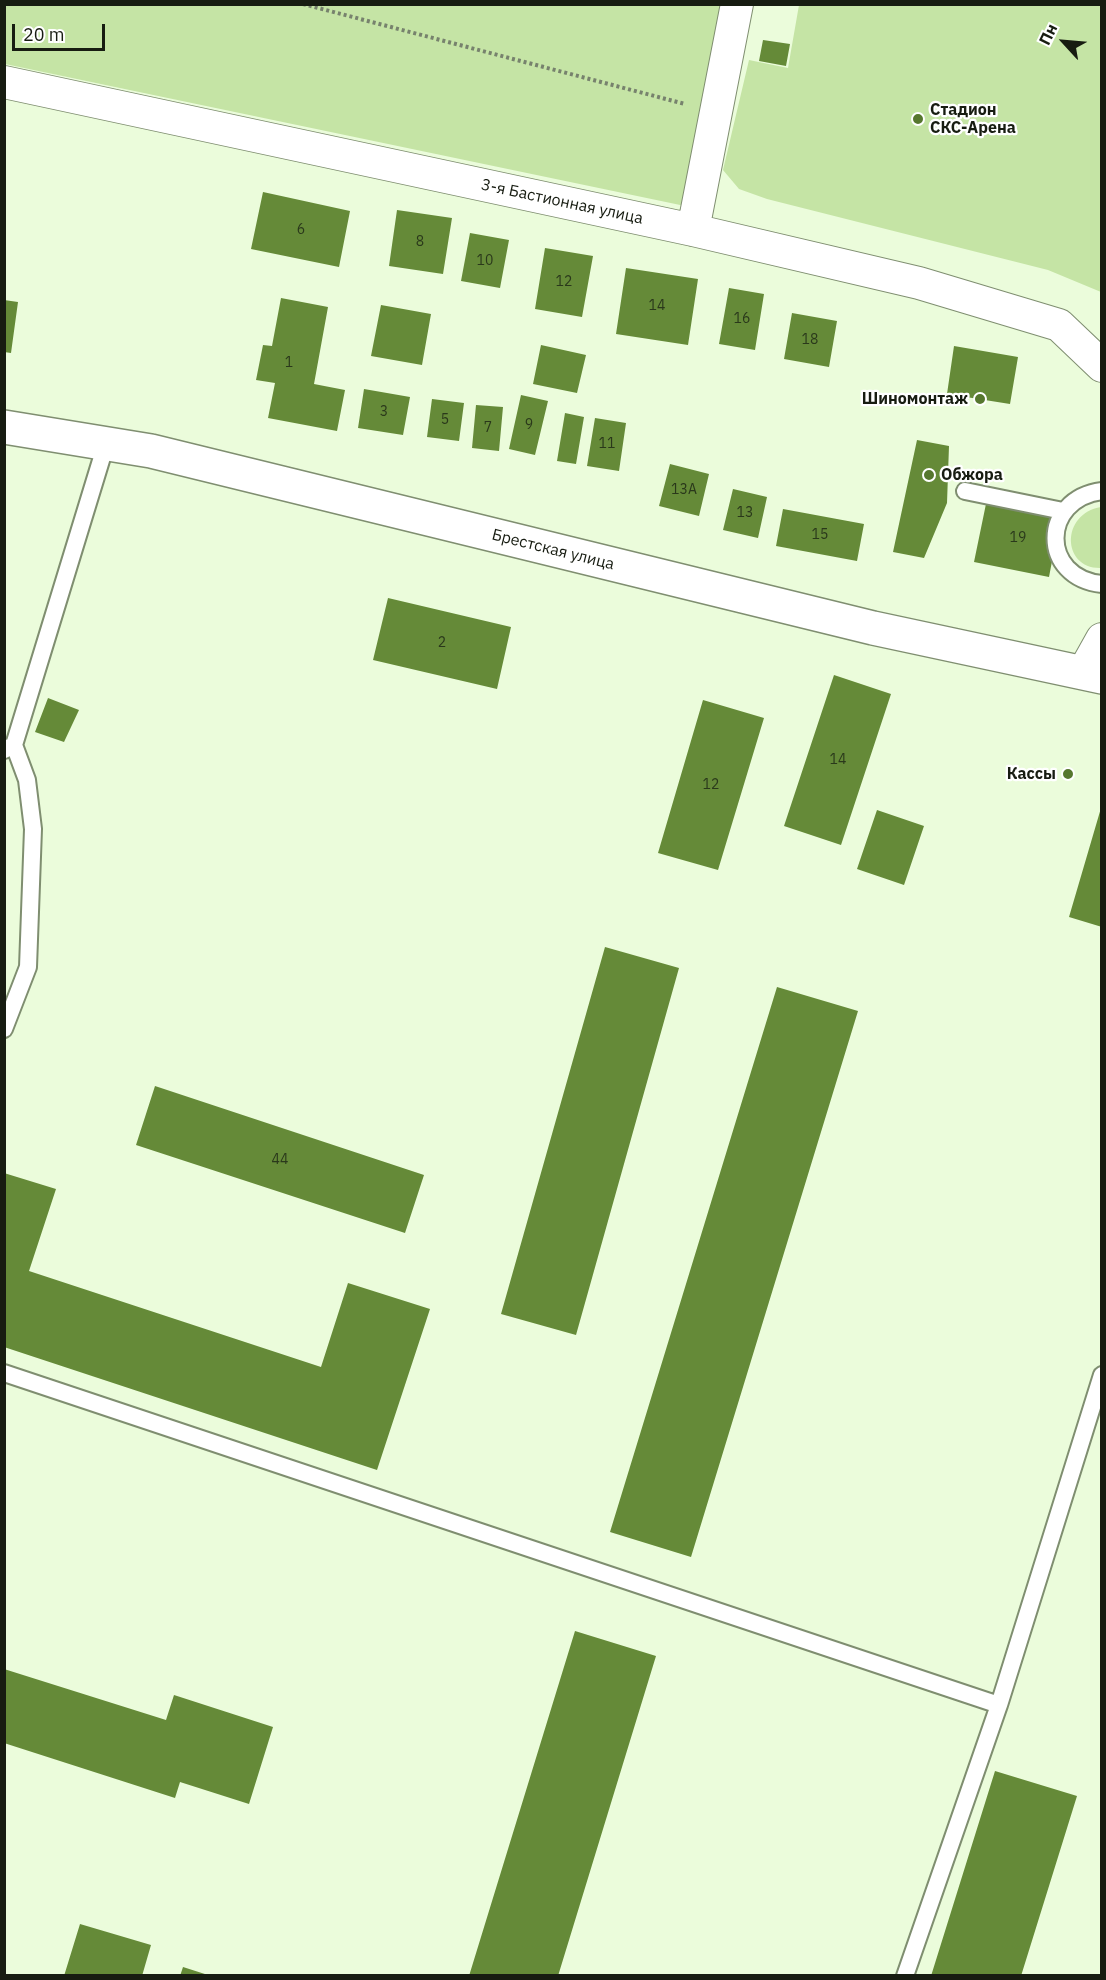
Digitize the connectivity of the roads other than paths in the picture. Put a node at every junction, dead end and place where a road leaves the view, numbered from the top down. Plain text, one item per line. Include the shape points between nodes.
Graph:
1 (737, 4) edge
2 (4, 82) edge
3 (693, 230) junction
4 (1101, 366) edge
5 (4, 427) edge
6 (106, 444) junction
7 (965, 491) dead end
8 (1101, 491) edge
9 (1063, 511) junction
10 (1101, 584) edge
11 (1101, 639) edge
12 (1092, 675) edge
13 (9, 747) edge
14 (4, 1029) edge
15 (4, 1373) edge
16 (1101, 1375) edge
17 (999, 1705) junction
18 (905, 1976) edge

1 - 3 street
2 - 3 street, 3-я Бастионная улица
3 - 4 street, 3-я Бастионная улица via 919,283 1059,325
5 - 6 main road, Брестская улица
6 - 12 main road, Брестская улица via 151,451 873,627
6 - 13 lane
7 - 9 lane
8 - 9 lane via 1074,500
9 - 10 lane via 1056,526 1055,543 1060,559 1084,581
11 - 12 street
13 - 14 lane via 27,780 33,829 28,967
15 - 17 lane
16 - 17 lane
17 - 18 lane

